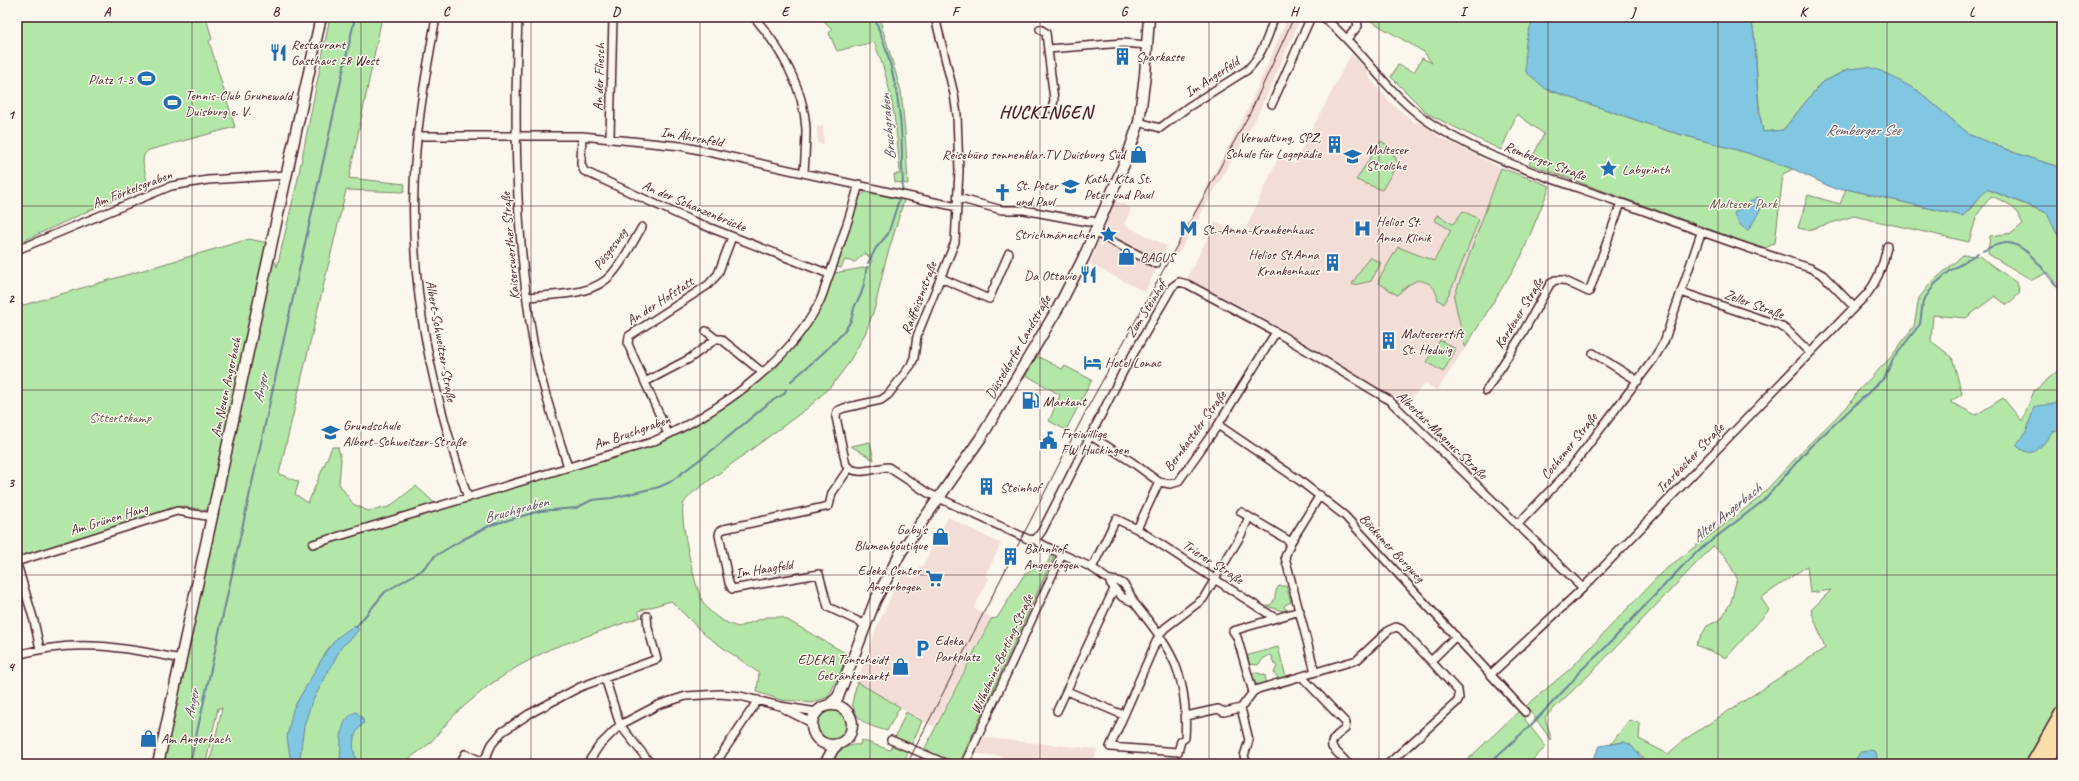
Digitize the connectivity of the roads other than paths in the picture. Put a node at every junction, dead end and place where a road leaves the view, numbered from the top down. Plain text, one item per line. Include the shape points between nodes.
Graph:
1 (321, 17) edge
2 (436, 17) edge
3 (518, 17) edge
4 (613, 17) edge
5 (754, 17) edge
6 (935, 17) edge
7 (1149, 17) edge
8 (1274, 17) edge
9 (1311, 17) edge
10 (1323, 17) edge
11 (1356, 17) edge
12 (1040, 29) dead end
13 (1347, 39) junction
14 (1147, 44) junction
15 (1048, 49) junction
16 (1272, 104) dead end
17 (1052, 109) dead end
18 (1139, 122) junction
19 (515, 135) junction
20 (417, 136) junction
21 (582, 136) junction
22 (610, 138) junction
23 (804, 172) junction
24 (287, 175) junction
25 (859, 184) junction
26 (958, 198) junction
27 (1621, 203) junction
28 (957, 207) junction
29 (642, 226) dead end
30 (1096, 228) junction
31 (1701, 233) junction
32 (732, 237) junction
33 (1887, 246) dead end
34 (17, 250) edge
35 (1009, 253) dead end
36 (1156, 264) dead end
37 (829, 274) junction
38 (941, 278) junction
39 (1179, 282) joint
40 (1681, 292) junction
41 (527, 297) junction
42 (1854, 307) junction
43 (706, 331) dead end
44 (1276, 332) junction
45 (716, 339) junction
46 (1592, 353) dead end
47 (1810, 353) junction
48 (762, 372) junction
49 (1638, 380) junction
50 (645, 382) junction
51 (1486, 390) dead end
52 (1218, 425) junction
53 (668, 434) junction
54 (1091, 436) junction
55 (568, 467) junction
56 (848, 468) junction
57 (1159, 482) junction
58 (1320, 495) junction
59 (468, 498) junction
60 (939, 498) junction
61 (1241, 512) dead end
62 (1250, 516) junction
63 (212, 517) junction
64 (1517, 525) junction
65 (1137, 529) junction
66 (1035, 540) junction
67 (1291, 542) junction
68 (313, 544) dead end
69 (1062, 554) junction
70 (17, 564) edge
71 (1092, 568) junction
72 (1215, 579) junction
73 (1110, 580) junction
74 (1583, 588) junction
75 (1114, 589) junction
76 (1133, 602) junction
77 (1300, 611) junction
78 (648, 616) dead end
79 (1275, 618) junction
80 (866, 625) junction
81 (1159, 635) junction
82 (1456, 636) junction
83 (40, 649) junction
84 (17, 655) edge
85 (181, 659) junction
86 (1431, 661) junction
87 (851, 667) junction
88 (1315, 672) junction
89 (1491, 674) junction
90 (1302, 677) junction
91 (605, 678) junction
92 (1067, 690) junction
93 (1253, 692) junction
94 (758, 700) junction
95 (829, 705) junction
96 (780, 706) junction
97 (1241, 708) junction
98 (846, 711) junction
99 (1057, 711) dead end
100 (817, 712) junction
101 (1525, 712) dead end
102 (2062, 714) edge
103 (1123, 715) junction
104 (1186, 716) junction
105 (812, 723) junction
106 (620, 725) junction
107 (2062, 737) edge
108 (891, 740) dead end
109 (822, 742) junction
110 (838, 744) junction
111 (486, 763) edge
112 (158, 764) edge
113 (460, 764) edge
114 (586, 764) edge
115 (651, 764) edge
116 (715, 764) edge
117 (818, 764) edge
118 (825, 764) edge
119 (947, 764) edge
120 (965, 764) edge
121 (1247, 764) edge
122 (1348, 764) edge
123 (1388, 764) edge
124 (2033, 764) edge
125 (2046, 764) edge

1 - 24 main road, Am Neuen Angerbach
2 - 20 street, Albert-Schweitzer-Straße
3 - 19 street, Kaiserswerther Straße
4 - 22 street, An der Fliesch
5 - 23 street via 776,48 797,89 806,129
6 - 26 street, Raiffeisenstraße via 954,94 959,145
7 - 14 main road, Düsseldorfer Landstraße
8 - 18 street, Im Angerfeld via 1255,63 1247,70 1160,128
9 - 16 street
10 - 13 street, Remberger Straße
11 - 13 street via 1358,26
12 - 15 street via 1046,34
13 - 27 street, Remberger Straße via 1398,98 1434,126 1474,147
14 - 15 street via 1123,43
14 - 18 main road, Düsseldorfer Landstraße
15 - 17 street via 1054,100
18 - 30 main road, Düsseldorfer Landstraße via 1128,155
19 - 20 street, Im Ährenfeld
19 - 21 street, Im Ährenfeld
19 - 41 street, Kaiserswerther Straße via 519,223
20 - 59 street, Albert-Schweitzer-Straße via 414,243 420,308 432,378 448,439
21 - 22 street, Im Ährenfeld
21 - 32 street, An der Schanzenbrücke via 581,164 584,171
22 - 23 street, Im Ährenfeld via 680,146
23 - 25 street, Im Ährenfeld
24 - 34 street, Am Förkelsgraben via 208,180 171,186
24 - 63 main road, Am Neuen Angerbach
25 - 28 street, Im Ährenfeld
25 - 37 street, Am Bruchgraben via 849,221
26 - 28 street, Raiffeisenstraße
26 - 30 street via 1002,210 1024,210 1092,221
27 - 31 street, Remberger Straße
27 - 51 street, Kardener Straße via 1590,292 1562,280 1555,280 1550,284
28 - 38 street, Raiffeisenstraße via 955,242
29 - 41 street, Pösgesweg via 612,274 601,283 580,291
30 - 36 street
30 - 60 main road, Düsseldorfer Landstraße via 1058,308 982,436
31 - 40 street, Cochemer Straße
31 - 42 street, Remberger Straße via 1810,268 1823,275
32 - 37 street, An der Schanzenbrücke
32 - 50 street, An der Hofstatt via 718,274 708,285 629,336 628,344
33 - 42 street, Trarbacher Straße via 1883,268 1878,278
35 - 38 street via 989,299
37 - 48 street, Am Bruchgraben via 819,303 810,319 776,362
38 - 56 street, Raiffeisenstraße via 917,336 914,358 888,395 881,400 837,411 837,424
39 - 44 street, Albertus-Magnus-Straße
39 - 54 street, Zum Steinhof via 1172,287 1124,370
40 - 47 street, Zeller Straße via 1779,325
40 - 49 street, Cochemer Straße via 1664,342
41 - 55 street, Kaiserswerther Straße via 540,374
42 - 47 street, Trarbacher Straße
43 - 45 street
44 - 52 street, Bernkasteler Straße
44 - 64 street, Albertus-Magnus-Straße via 1389,400
45 - 48 street via 721,339
45 - 50 street via 689,359
46 - 49 street
47 - 74 street, Trarbacher Straße
48 - 53 street, Am Bruchgraben via 751,383 684,427
49 - 64 street, Cochemer Straße via 1567,473
50 - 53 street, An der Hofstatt
52 - 57 street, Bernkasteler Straße via 1178,482
52 - 58 street, Böckumer Burgweg
53 - 55 street, Am Bruchgraben via 652,442
54 - 57 street, Bernkasteler Straße
54 - 66 street, Zum Steinhof
55 - 59 street, Am Bruchgraben
56 - 60 street via 861,471 888,467
56 - 80 street, Im Haagfeld via 832,493 829,506 724,529 718,535 728,583 732,588 819,574 828,607
57 - 65 street
58 - 67 street
58 - 82 street, Böckumer Burgweg via 1345,516
59 - 68 street, Am Bruchgraben
60 - 66 street
60 - 80 main road, Düsseldorfer Landstraße via 901,552 875,601
61 - 62 street
62 - 67 street
62 - 72 street
63 - 70 street, Am Grünen Hang via 177,511 19,560
63 - 85 main road, Am Neuen Angerbach
64 - 74 street, Albertus-Magnus-Straße
65 - 71 street, Trierer Straße via 1116,519
65 - 72 street, Trierer Straße
66 - 69 street
67 - 77 street via 1285,557
69 - 71 street
69 - 120 street, Wilhelmine-Bertling-Straße
70 - 83 street
71 - 73 street
72 - 79 street, Trierer Straße
72 - 81 street via 1200,603
73 - 75 street
73 - 76 street via 1116,579 1122,584 1131,593
74 - 89 street, Trarbacher Straße
75 - 76 street via 1122,597
75 - 92 street
76 - 81 street
77 - 79 street
77 - 88 street
78 - 91 street via 648,628 657,659
79 - 93 street via 1233,631
80 - 87 main road, Düsseldorfer Landstraße
81 - 103 street
81 - 104 street via 1174,659 1181,679
82 - 86 street
82 - 89 street, Böckumer Burgweg
83 - 84 street
83 - 85 street via 81,645 117,646
85 - 112 main road, Am Neuen Angerbach
86 - 88 street via 1401,629 1396,627 1389,630 1357,660
86 - 123 street via 1458,691 1459,698
87 - 95 main road, Düsseldorfer Landstraße via 838,697
87 - 98 main road, Düsseldorfer Landstraße via 844,699
88 - 90 street
89 - 101 street, Böckumer Burgweg
90 - 93 street
90 - 122 street via 1346,723 1345,729 1331,744
91 - 106 street
91 - 111 street via 559,697 512,724 492,744
92 - 99 street
92 - 103 street
93 - 97 street
94 - 96 street
94 - 106 street via 720,694 686,696 658,705
94 - 116 street
95 - 98 main road via 838,706
95 - 100 main road
96 - 100 street
96 - 105 street
97 - 104 street via 1224,712 1218,709
97 - 121 street via 1249,740 1244,756
98 - 110 main road via 851,721 851,731 846,739
100 - 105 main road
102 - 124 highway
103 - 104 street via 1110,747 1178,752 1181,741 1185,738
105 - 109 main road via 814,734
106 - 114 street via 599,746
106 - 115 street
107 - 125 highway
108 - 119 street
109 - 110 main road
109 - 117 main road via 823,753
110 - 118 main road via 833,748
111 - 113 street via 465,754

